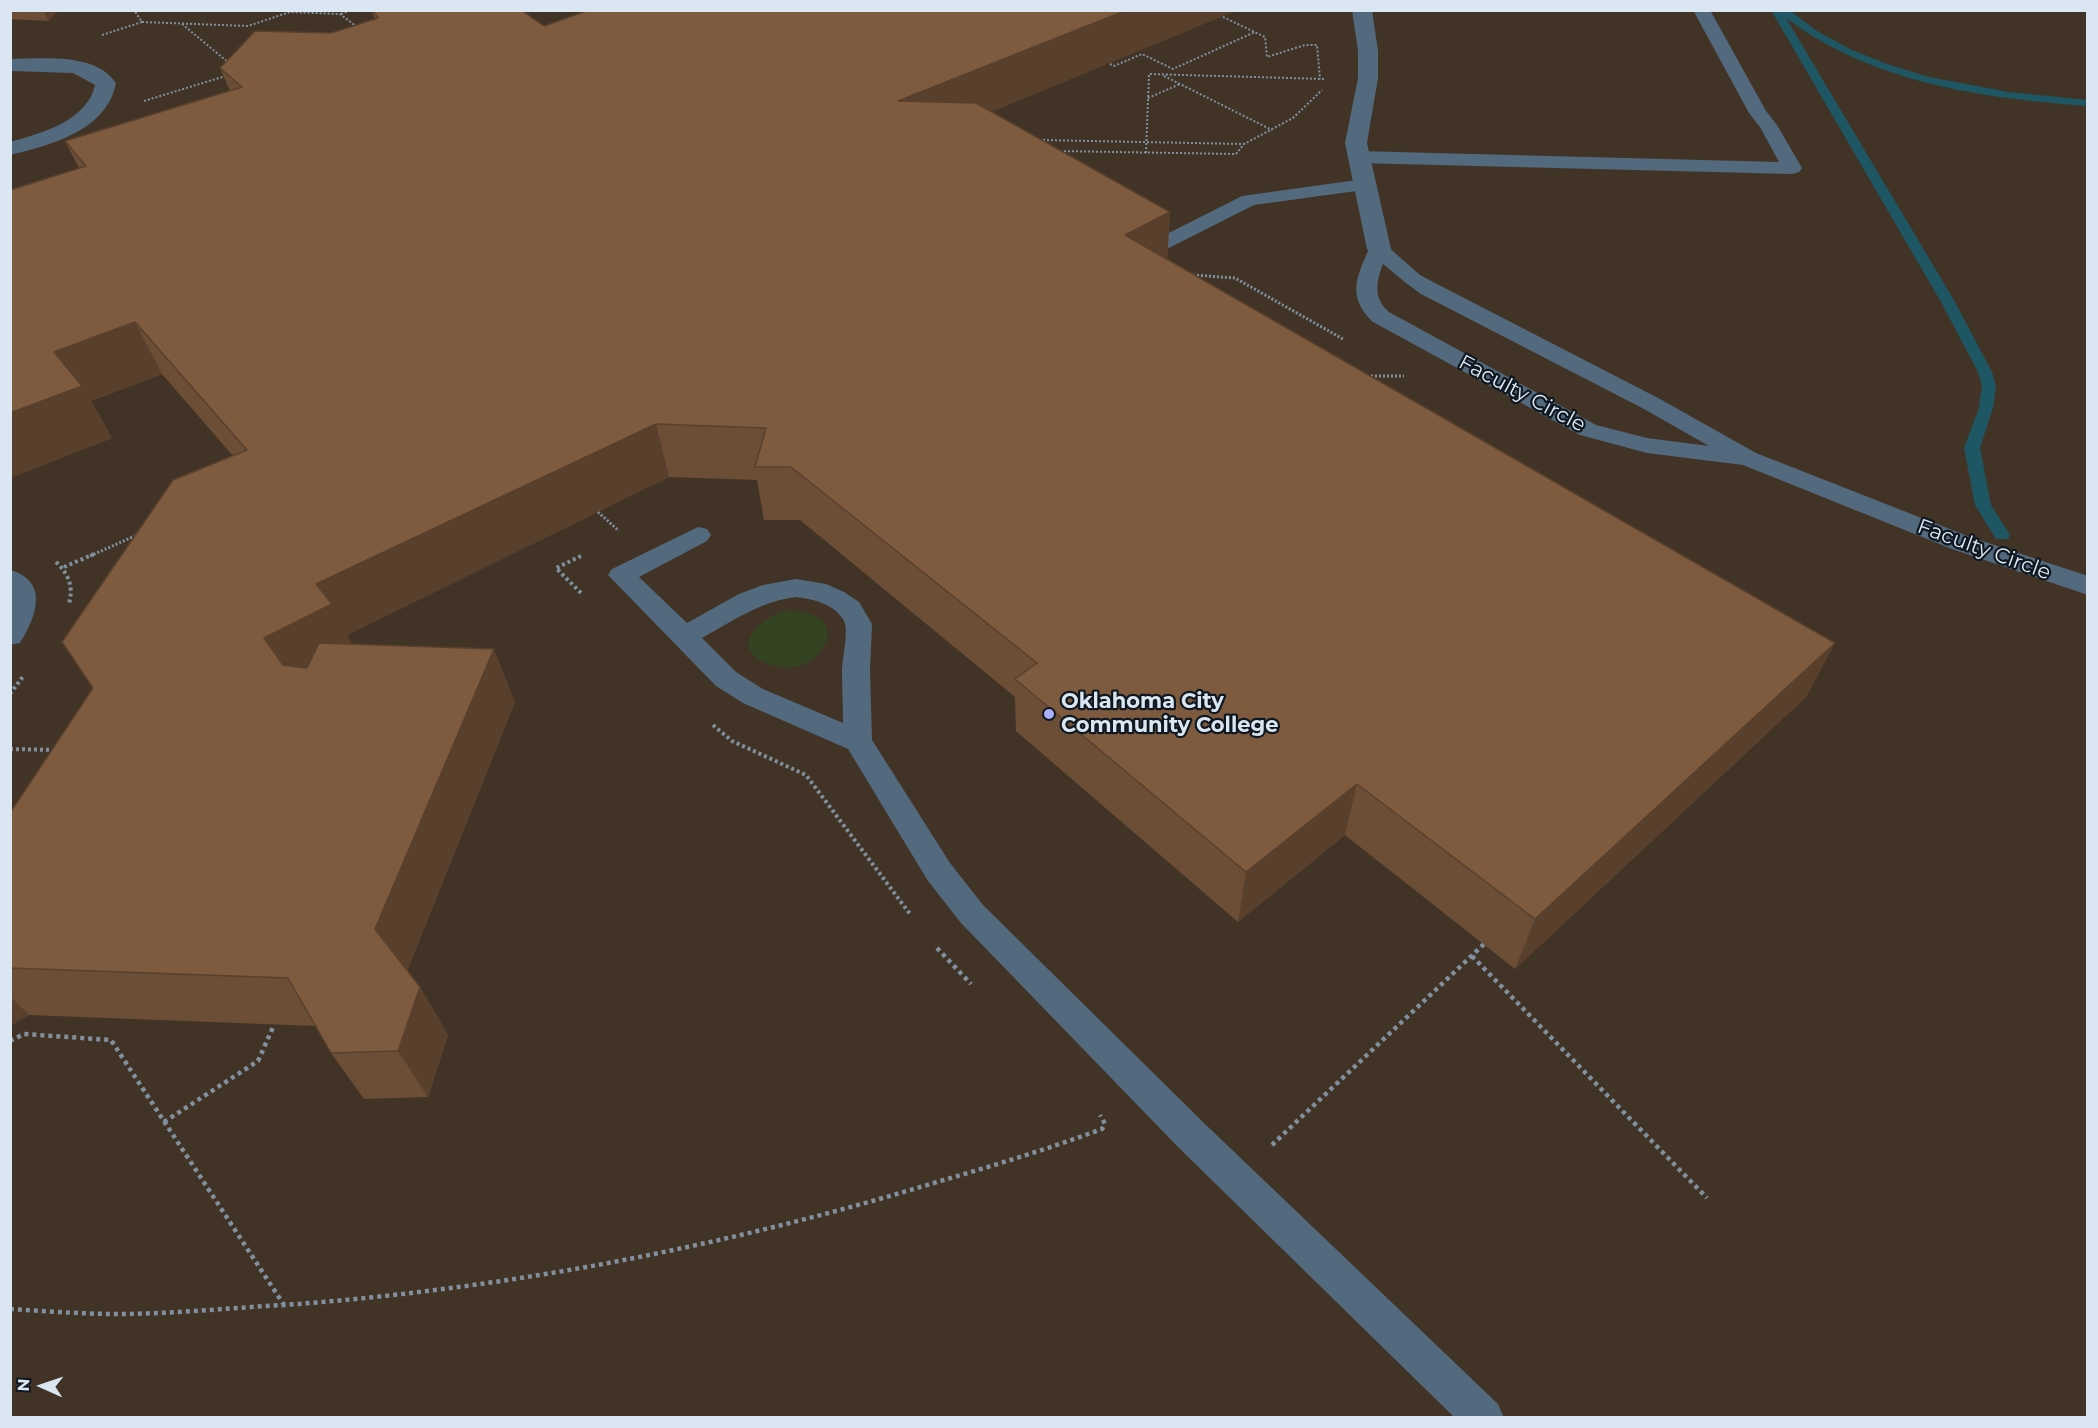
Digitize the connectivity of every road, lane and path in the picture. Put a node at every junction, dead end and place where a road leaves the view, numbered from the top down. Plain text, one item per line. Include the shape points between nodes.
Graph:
1 (134, 10) edge
2 (351, 10) edge
3 (1362, 10) edge
4 (1701, 10) edge
5 (340, 14) junction
6 (1223, 16) dead end
7 (142, 22) junction
8 (181, 24) junction
9 (364, 32) edge
10 (1255, 32) junction
11 (99, 35) dead end
12 (11, 64) edge
13 (1110, 64) edge
14 (231, 65) edge
15 (239, 72) edge
16 (1162, 75) junction
17 (1320, 79) junction
18 (1329, 80) dead end
19 (1180, 84) junction
20 (1323, 88) dead end
21 (1148, 98) junction
22 (138, 103) dead end
23 (1273, 130) junction
24 (1029, 140) edge
25 (1146, 142) junction
26 (1244, 144) junction
27 (10, 149) edge
28 (1052, 151) edge
29 (1146, 153) junction
30 (1358, 157) junction
31 (1364, 184) junction
32 (1156, 247) dead end
33 (1378, 249) junction
34 (1187, 275) edge
35 (1347, 342) dead end
36 (1398, 371) dead end
37 (1362, 376) edge
38 (1748, 458) junction
39 (597, 512) dead end
40 (138, 534) edge
41 (623, 535) dead end
42 (698, 535) dead end
43 (585, 554) dead end
44 (64, 567) dead end
45 (10, 579) edge
46 (2088, 586) edge
47 (590, 602) dead end
48 (10, 636) edge
49 (684, 636) junction
50 (707, 720) dead end
51 (858, 741) junction
52 (10, 749) edge
53 (66, 751) edge
54 (916, 923) dead end
55 (930, 940) dead end
56 (1484, 944) dead end
57 (1472, 956) junction
58 (977, 990) dead end
59 (274, 1025) edge
60 (10, 1041) edge
61 (1095, 1107) dead end
62 (164, 1122) junction
63 (1272, 1146) dead end
64 (1707, 1198) dead end
65 (284, 1305) junction
66 (10, 1310) edge
67 (1484, 1418) edge

1 - 7 path
2 - 5 path
3 - 30 street via 1368,78 1356,143
4 - 30 lane via 1792,168
5 - 8 path via 290,12 248,26
5 - 9 path
6 - 10 path
7 - 8 path
7 - 11 path
8 - 14 path
10 - 13 path via 1173,69 1142,54 1114,66
10 - 17 path via 1265,37 1267,57 1277,57 1310,43 1317,45
12 - 27 street via 85,69 106,83 106,94 74,126
15 - 22 path
16 - 17 path
16 - 19 path
16 - 21 path via 1149,74
17 - 18 path
19 - 21 path
19 - 23 path
20 - 23 path via 1293,118
21 - 25 path
23 - 26 path
24 - 25 path
25 - 26 path
25 - 29 path
26 - 29 path via 1236,154
28 - 29 path
30 - 31 street
31 - 32 lane via 1249,200
31 - 33 street
33 - 38 lane, Faculty Circle via 1429,289
33 - 38 lane, Faculty Circle via 1365,283 1367,303 1381,317 1602,436
34 - 35 path via 1235,278
36 - 37 path via 1408,376
38 - 46 lane, Faculty Circle via 1960,543
39 - 41 path
40 - 44 path
42 - 49 lane via 621,575
43 - 47 path via 556,568
45 - 48 lane via 20,585 25,596 23,611
49 - 51 lane via 726,679 753,696
49 - 51 lane via 772,591 817,590 836,598 850,609 859,624
50 - 54 path via 732,741 806,775
51 - 67 lane via 939,872 972,914 1245,1189
52 - 53 path
55 - 58 path
56 - 57 path
57 - 63 path
57 - 64 path
59 - 62 path via 258,1060
60 - 62 path via 24,1034 111,1040
61 - 65 path via 1105,1124 1102,1129 816,1218 697,1246 532,1277 403,1295
62 - 65 path
65 - 66 path via 117,1314

